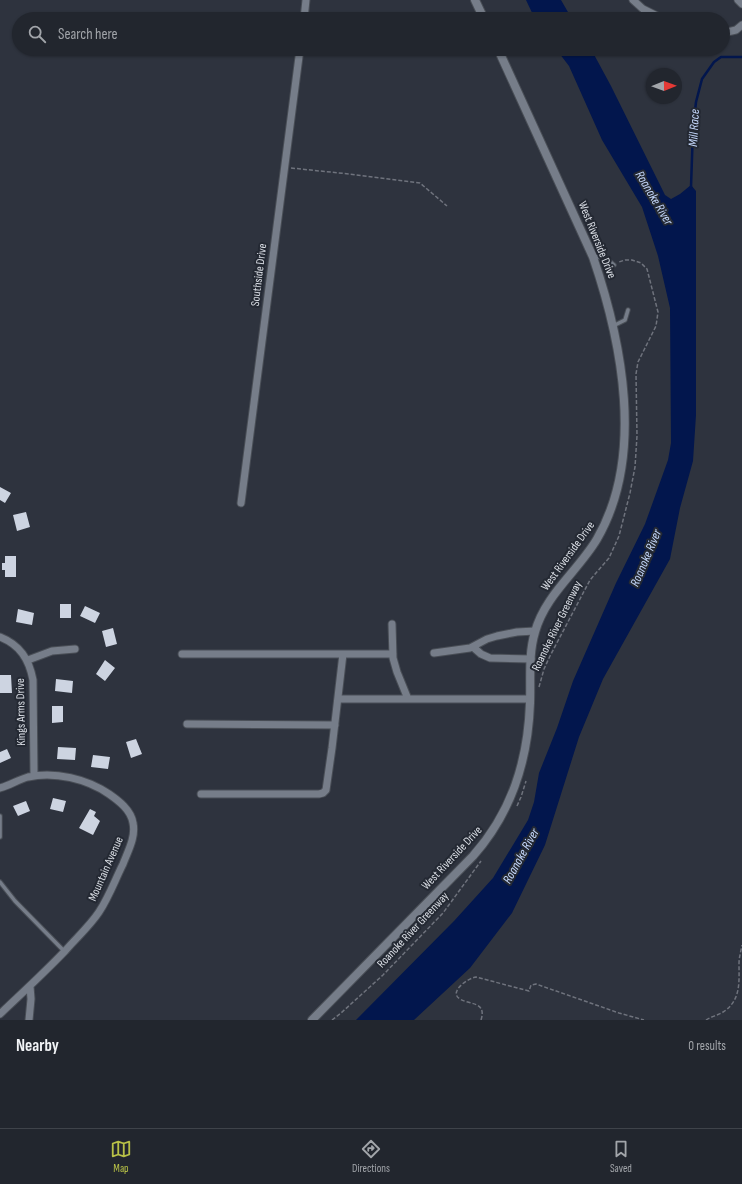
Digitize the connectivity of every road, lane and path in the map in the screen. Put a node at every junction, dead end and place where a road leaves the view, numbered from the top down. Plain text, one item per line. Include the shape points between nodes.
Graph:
1 (306, 0) edge
2 (475, 0) edge
3 (633, 0) edge
4 (738, 0) edge
5 (742, 4) edge
6 (305, 12) edge
7 (481, 12) edge
8 (650, 12) edge
9 (742, 25) edge
10 (730, 31) edge
11 (299, 56) edge
12 (501, 56) edge
13 (284, 167) junction
14 (446, 206) dead end
15 (593, 257) junction
16 (614, 265) joint
17 (628, 310) dead end
18 (613, 326) junction
19 (241, 503) dead end
20 (392, 624) dead end
21 (535, 631) junction
22 (0, 637) edge
23 (473, 647) junction
24 (75, 649) dead end
25 (434, 653) dead end
26 (182, 654) dead end
27 (343, 654) junction
28 (393, 654) junction
29 (531, 659) junction
30 (28, 660) junction
31 (539, 691) dead end
32 (338, 699) junction
33 (408, 699) junction
34 (530, 699) junction
35 (187, 724) dead end
36 (335, 725) junction
37 (34, 776) junction
38 (526, 780) dead end
39 (0, 788) edge
40 (201, 794) dead end
41 (514, 810) dead end
42 (0, 816) edge
43 (0, 837) edge
44 (482, 859) dead end
45 (0, 882) edge
46 (742, 945) edge
47 (64, 951) junction
48 (30, 986) junction
49 (0, 1014) edge
50 (29, 1020) edge
51 (312, 1020) edge
52 (332, 1020) edge
53 (481, 1020) edge
54 (644, 1020) edge
55 (706, 1020) edge

1 - 6 street
2 - 7 street
3 - 8 street
4 - 5 street
9 - 10 street
11 - 13 street, Southside Drive
12 - 15 street, West Riverside Drive
13 - 14 path via 420,184
13 - 19 street, Southside Drive
15 - 16 lane via 608,259
15 - 18 street, West Riverside Drive
16 - 31 path, Roanoke River Greenway via 632,260 641,263 647,269 658,312 656,326 638,362 636,374 638,407 634,473 619,536 609,558 590,580 550,656
17 - 18 lane via 625,320
18 - 21 street, West Riverside Drive via 621,366 624,407 623,456 616,495 606,524 595,543 545,608
20 - 28 street
21 - 23 street via 497,636
21 - 29 street, West Riverside Drive
22 - 30 street, Kings Arms Drive via 16,646
23 - 25 street
23 - 29 street via 490,658
24 - 30 street via 52,651
26 - 27 street
27 - 28 street
27 - 32 street
28 - 33 street
29 - 34 street, West Riverside Drive
30 - 37 street, Kings Arms Drive via 33,680
32 - 33 street
32 - 36 street
33 - 34 street
34 - 51 street, West Riverside Drive via 522,764 511,797 493,832 473,856
35 - 36 street
36 - 40 street via 326,790 323,793
37 - 39 street, Mountain Avenue
37 - 47 street, Mountain Avenue via 73,778 104,790 125,807 133,823 131,843 108,896 87,928
38 - 41 path
42 - 43 lane
44 - 52 path, Roanoke River Greenway via 443,913 383,975 342,1014
45 - 47 lane
46 - 55 path via 736,998 725,1010
47 - 48 street, Mountain Avenue
48 - 49 street, Mountain Avenue
48 - 50 street
53 - 54 path via 480,1006 458,997 459,987 472,977 529,992 531,985 536,984

